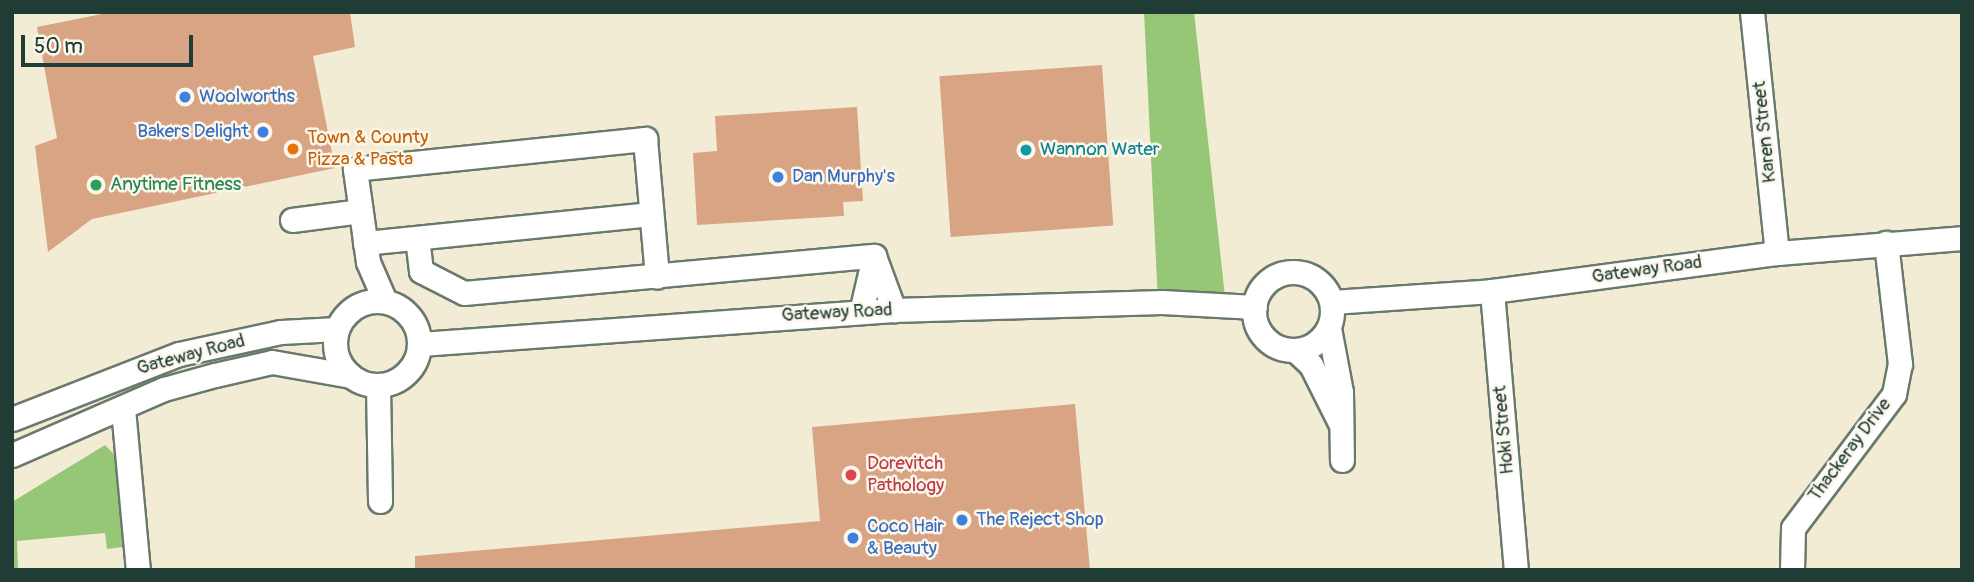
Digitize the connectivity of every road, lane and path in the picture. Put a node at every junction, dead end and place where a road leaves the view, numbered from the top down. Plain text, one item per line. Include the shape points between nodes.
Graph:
1 (1752, 12) edge
2 (360, 211) junction
3 (650, 214) junction
4 (292, 220) dead end
5 (417, 238) junction
6 (1962, 238) edge
7 (1886, 243) junction
8 (367, 253) junction
9 (1777, 253) junction
10 (874, 256) junction
11 (657, 276) junction
12 (1492, 291) junction
13 (385, 301) junction
14 (1332, 302) junction
15 (355, 306) junction
16 (1255, 307) junction
17 (894, 310) junction
18 (861, 312) junction
19 (1329, 328) junction
20 (337, 329) junction
21 (420, 344) junction
22 (1295, 350) junction
23 (351, 376) junction
24 (378, 385) junction
25 (123, 409) junction
26 (12, 419) edge
27 (1343, 429) junction
28 (40, 445) junction
29 (12, 455) edge
30 (1342, 460) dead end
31 (12, 466) edge
32 (380, 500) dead end
33 (138, 570) edge
34 (1516, 570) edge
35 (1792, 570) edge

1 - 9 street, Karen Street
2 - 3 street via 355,169 645,139
2 - 4 street
2 - 8 street
3 - 5 street
3 - 11 street
5 - 8 street
5 - 11 street via 421,271 464,293
6 - 7 street, Gateway Road
7 - 9 street, Gateway Road
7 - 35 street, Thackeray Drive via 1900,364 1894,394 1793,528
8 - 13 street
8 - 15 street
9 - 12 street, Gateway Road
10 - 11 street
10 - 17 street
10 - 18 street
12 - 14 street, Gateway Road
12 - 34 street, Hoki Street
13 - 15 street
13 - 21 street via 410,316
14 - 16 street via 1321,283 1291,272 1270,279
14 - 19 street
15 - 20 street
16 - 17 street, Gateway Road via 1162,302
16 - 22 street via 1268,341
17 - 18 street, Gateway Road
18 - 21 street, Gateway Road
19 - 22 street via 1315,344
19 - 27 street
20 - 23 street via 335,346
20 - 26 street, Gateway Road via 281,332 179,354
21 - 24 street via 411,368
22 - 27 street via 1311,365
23 - 24 street
23 - 25 street, Gateway Road via 272,362 164,389
24 - 32 street
25 - 28 street, Gateway Road
25 - 33 street
27 - 30 street
28 - 29 street, Gateway Road
28 - 31 street, Gateway Road

